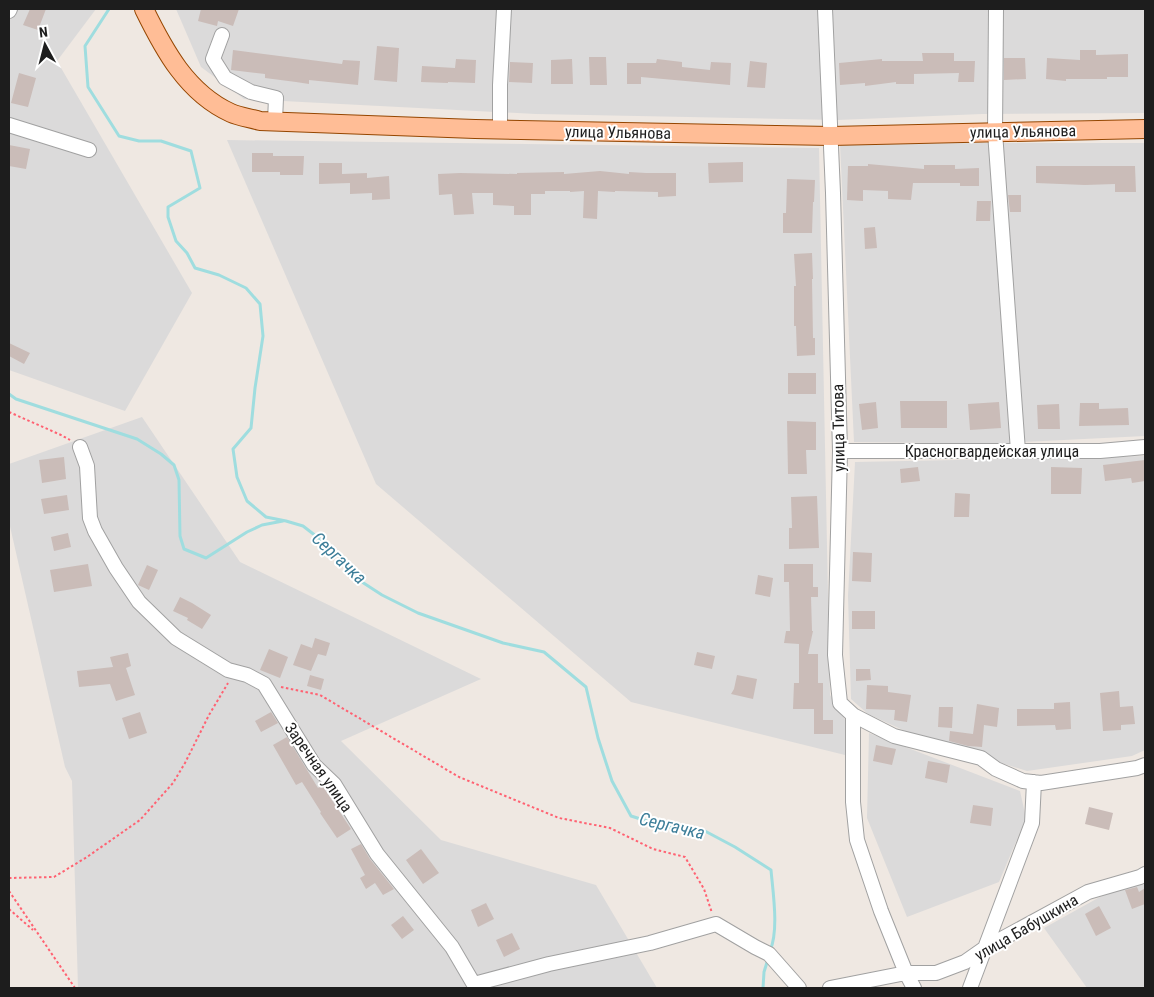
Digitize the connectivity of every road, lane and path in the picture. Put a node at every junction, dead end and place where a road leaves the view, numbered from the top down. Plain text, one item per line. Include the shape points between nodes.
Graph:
1 (144, 9) edge
2 (504, 9) edge
3 (825, 9) edge
4 (996, 9) edge
5 (222, 35) dead end
6 (275, 121) junction
7 (9, 125) edge
8 (1145, 129) edge
9 (500, 130) junction
10 (995, 132) junction
11 (831, 136) junction
12 (89, 150) dead end
13 (9, 412) edge
14 (80, 447) joint
15 (1145, 447) edge
16 (840, 451) junction
17 (1018, 451) junction
18 (235, 672) junction
19 (264, 684) junction
20 (853, 715) junction
21 (1145, 765) edge
22 (1034, 782) junction
23 (1145, 874) edge
24 (9, 878) edge
25 (9, 891) edge
26 (9, 909) edge
27 (716, 924) junction
28 (36, 933) junction
29 (985, 948) junction
30 (906, 973) junction
31 (475, 986) edge
32 (75, 988) edge
33 (799, 988) edge
34 (830, 988) edge
35 (914, 988) edge
36 (970, 988) edge

1 - 6 main road, улица Ульянова via 170,58 190,84 232,113 260,121
2 - 9 street
3 - 11 street, улица Титова
4 - 10 street
5 - 6 street via 213,59 225,78 251,92 276,98
6 - 9 main road, улица Ульянова
7 - 12 street
8 - 10 main road, улица Ульянова
9 - 11 main road, улица Ульянова
10 - 11 main road, улица Ульянова
10 - 17 street
11 - 16 street, улица Титова
13 - 14 path via 61,434
14 - 18 street via 87,466 92,524 138,602 176,638
15 - 17 street, Красногвардейская улица via 1100,451
16 - 17 street, Красногвардейская улица
16 - 20 street, улица Титова via 835,655 840,704
18 - 19 street
18 - 24 path via 173,783 140,820 54,877
19 - 27 path via 320,694 459,777 559,818 610,828 653,849 685,857 704,889
19 - 31 street, Заречная улица via 314,765 334,784 378,854 452,947
20 - 22 street via 894,736 981,758 996,769 1023,781
20 - 30 street via 853,802 857,840
21 - 22 street
22 - 29 street via 1032,823
23 - 29 street, улица Бабушкина via 1088,892
25 - 28 path
26 - 28 path
27 - 31 street via 650,943 549,964
27 - 33 street via 769,954
28 - 32 path
29 - 30 street, улица Бабушкина via 965,962 936,973
29 - 36 street
30 - 34 street, улица Бабушкина
30 - 35 street

